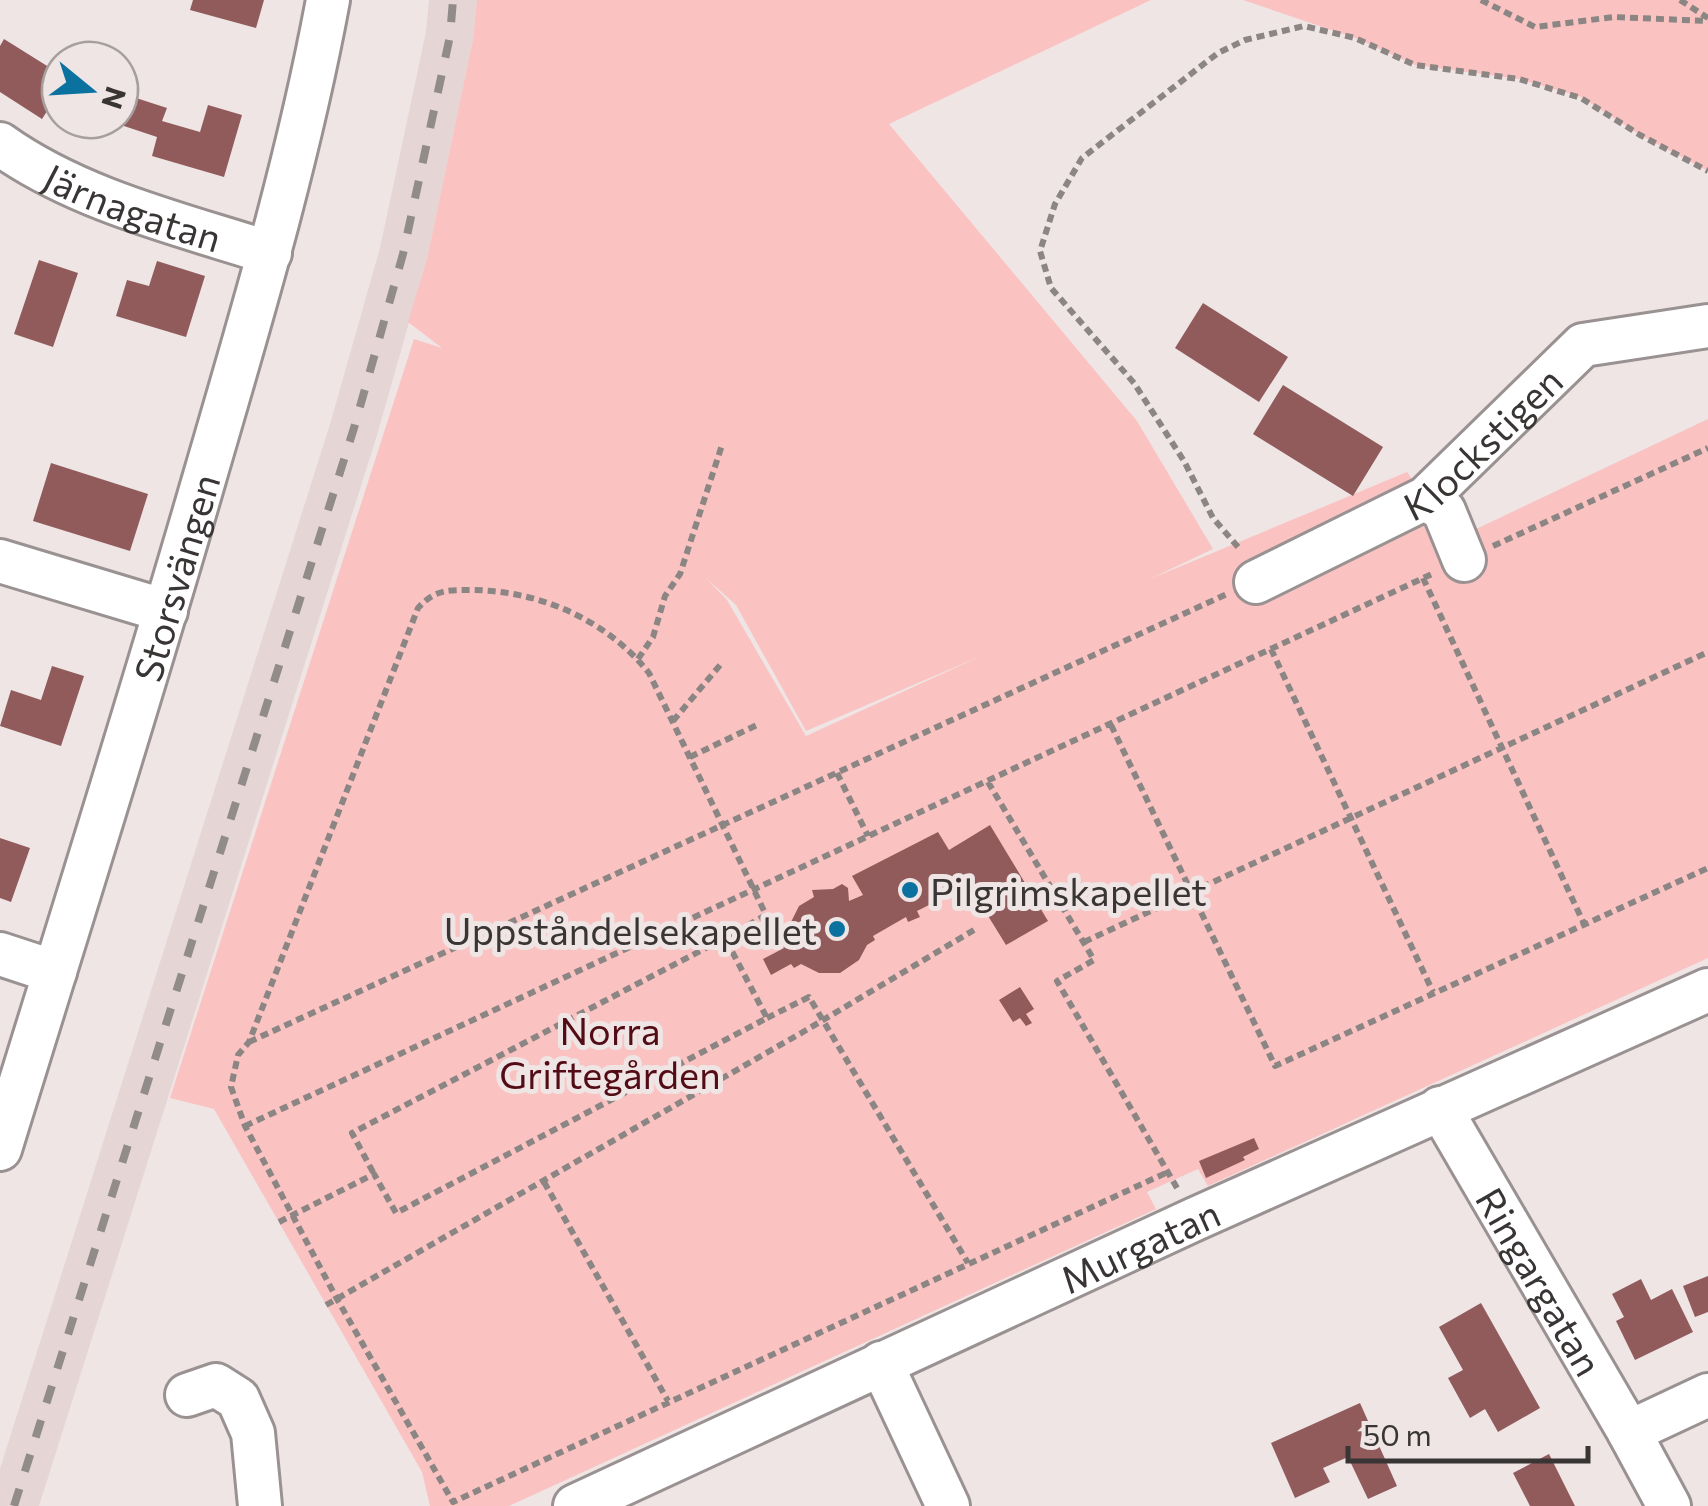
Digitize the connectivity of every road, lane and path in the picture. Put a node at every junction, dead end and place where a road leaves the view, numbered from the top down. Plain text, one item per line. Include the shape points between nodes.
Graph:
1 (328, 0) edge
2 (1481, 0) edge
3 (1680, 0) edge
4 (1708, 20) edge
5 (0, 144) edge
6 (1708, 171) edge
7 (270, 253) junction
8 (1708, 326) edge
9 (722, 445) dead end
10 (1708, 448) edge
11 (1426, 498) junction
12 (1464, 560) junction
13 (0, 561) edge
14 (1247, 564) junction
15 (1423, 578) junction
16 (166, 611) junction
17 (1271, 649) junction
18 (1708, 652) edge
19 (638, 659) junction
20 (722, 664) dead end
21 (673, 721) junction
22 (759, 724) dead end
23 (1112, 725) junction
24 (1502, 746) junction
25 (690, 758) junction
26 (837, 772) junction
27 (988, 782) junction
28 (1350, 816) junction
29 (721, 826) junction
30 (868, 836) junction
31 (1708, 868) edge
32 (752, 890) junction
33 (1192, 890) junction
34 (1585, 926) junction
35 (974, 930) dead end
36 (725, 938) junction
37 (1084, 942) junction
38 (0, 954) edge
39 (55, 972) junction
40 (1708, 990) edge
41 (1433, 992) junction
42 (823, 1017) junction
43 (767, 1018) junction
44 (249, 1042) junction
45 (1440, 1108) junction
46 (245, 1126) junction
47 (0, 1149) edge
48 (1168, 1172) junction
49 (374, 1174) junction
50 (544, 1182) junction
51 (291, 1216) junction
52 (1195, 1219) junction
53 (279, 1222) dead end
54 (968, 1263) junction
55 (337, 1299) junction
56 (326, 1305) dead end
57 (881, 1363) junction
58 (187, 1395) dead end
59 (1708, 1395) edge
60 (668, 1401) junction
61 (1629, 1432) junction
62 (260, 1506) edge
63 (575, 1506) edge
64 (948, 1506) edge
65 (1669, 1506) edge

1 - 7 street, Storsvängen
2 - 4 path via 1534,27 1614,18
3 - 4 path
5 - 7 street, Järnagatan via 29,165 125,206
6 - 14 path via 1582,98 1519,80 1415,64 1355,38 1304,26 1218,53 1082,158 1055,204 1040,251 1052,288 1134,383
7 - 16 street, Storsvängen
8 - 11 street, Klockstigen via 1583,345
9 - 19 path via 680,574
10 - 12 path
11 - 12 street via 1444,512
11 - 14 street, Klockstigen
12 - 15 path
13 - 16 street
14 - 26 path
15 - 17 path
15 - 24 path
16 - 39 street, Storsvängen
17 - 23 path
17 - 28 path
18 - 24 path
19 - 21 path
19 - 44 path via 558,604 504,590 428,596
20 - 21 path
21 - 25 path
22 - 25 path
23 - 27 path
23 - 33 path
24 - 28 path
24 - 34 path
25 - 29 path
26 - 29 path
26 - 30 path
27 - 30 path
27 - 37 path
28 - 33 path
28 - 41 path
29 - 32 path
29 - 44 path
30 - 32 path
31 - 34 path
32 - 36 path via 766,916
32 - 46 path
33 - 37 path
33 - 41 path via 1275,1066
34 - 41 path
35 - 42 path
36 - 43 path
36 - 49 path via 352,1133
37 - 48 path via 1094,960 1056,981
38 - 39 street
39 - 47 street, Storsvängen
40 - 45 street, Murgatan
42 - 43 path via 809,997
42 - 50 path
42 - 54 path
43 - 49 path via 396,1213
44 - 46 path via 238,1055 231,1087
45 - 52 street, Murgatan
45 - 61 street, Ringargatan
46 - 51 path
48 - 52 path
48 - 54 path
49 - 51 path
50 - 55 path
50 - 60 path
51 - 53 path
51 - 55 path
52 - 57 street, Murgatan
54 - 60 path
55 - 56 path
55 - 60 path via 453,1502
57 - 63 street, Murgatan
57 - 64 street
58 - 62 street via 216,1385 238,1400 253,1433
59 - 61 street
61 - 65 street, Ringargatan

